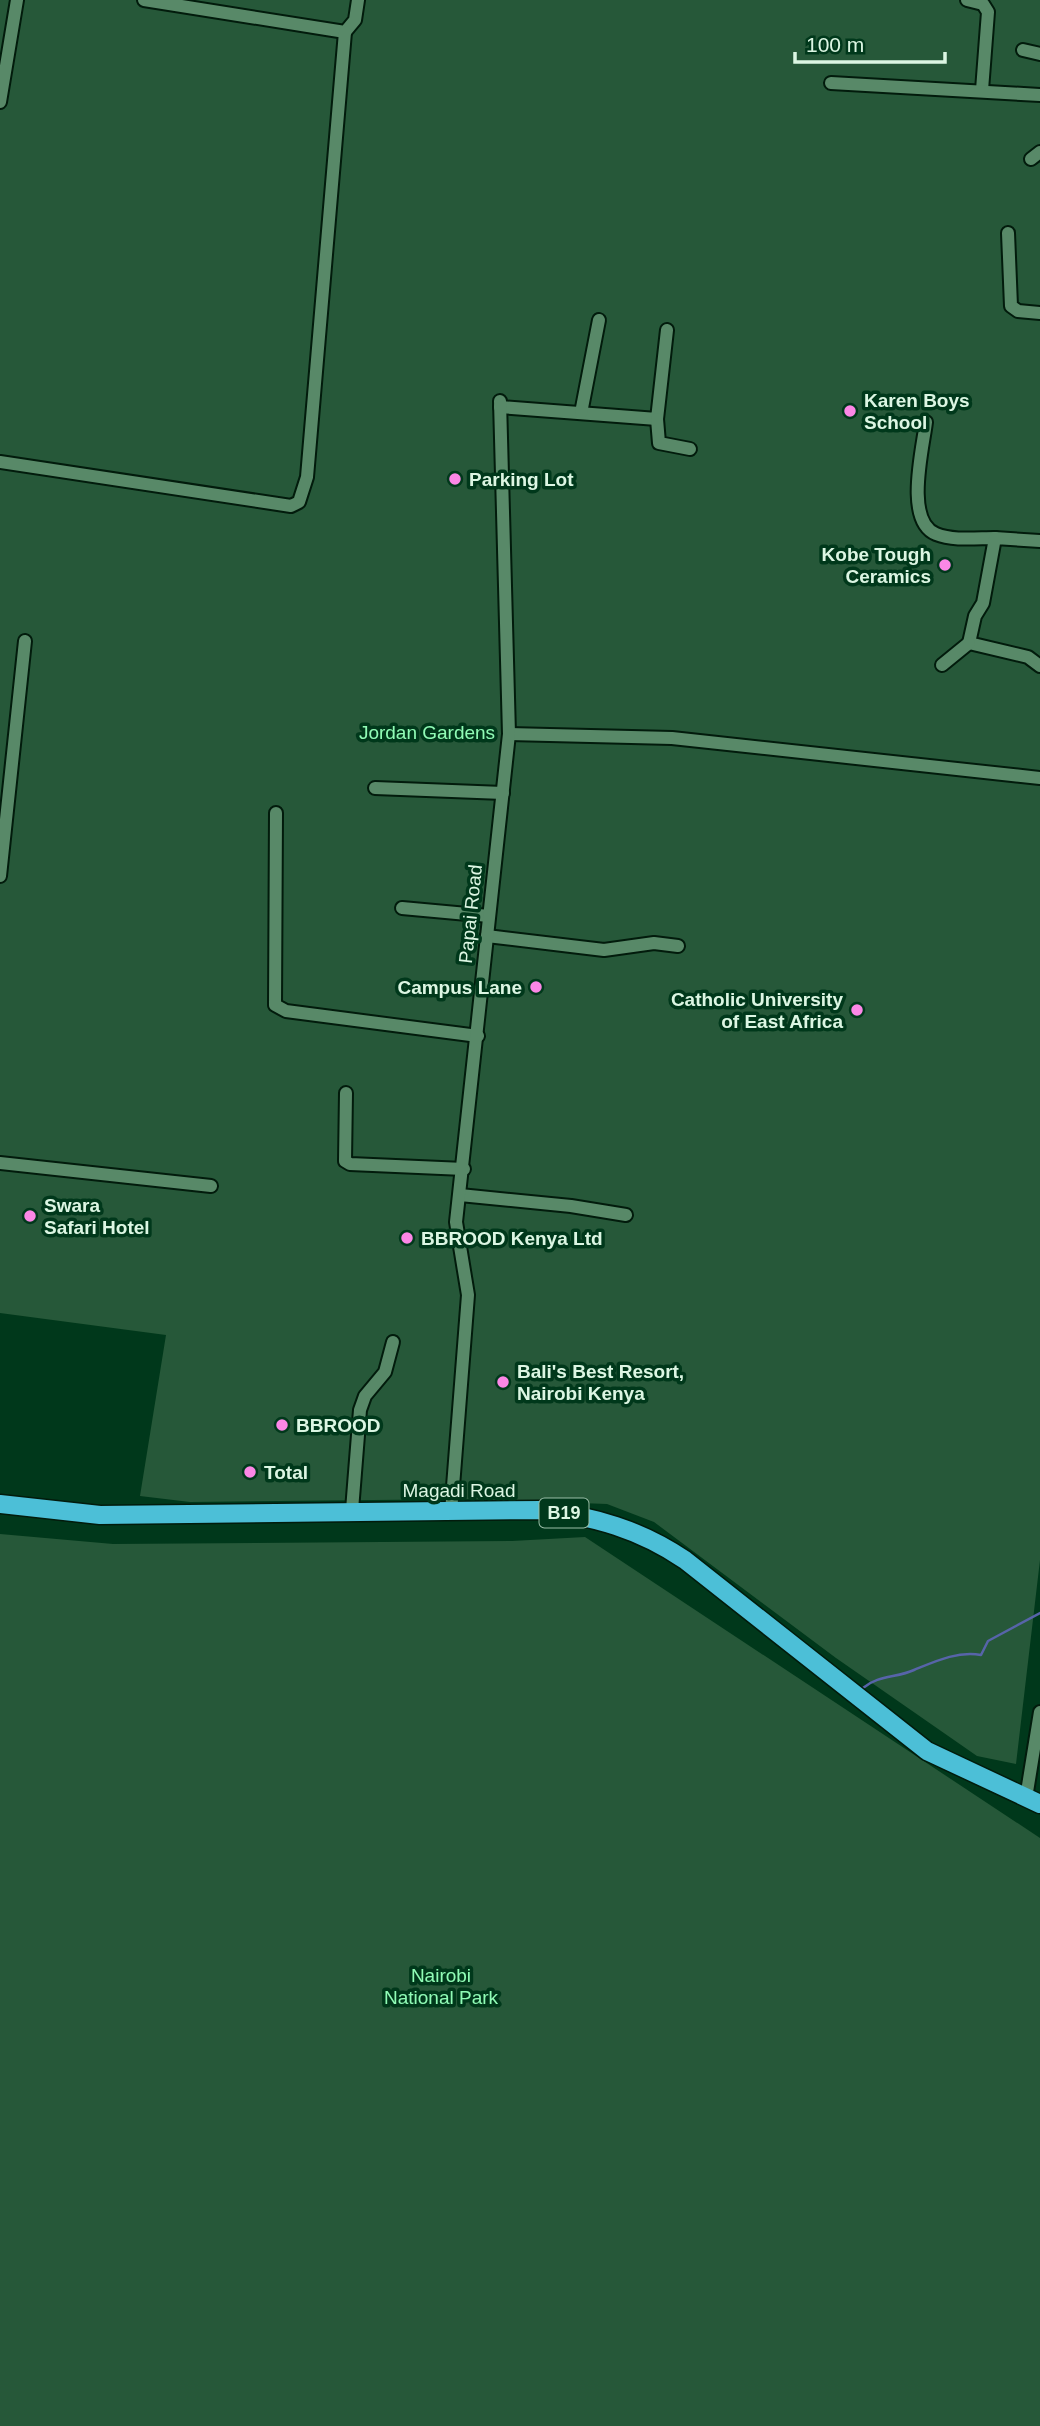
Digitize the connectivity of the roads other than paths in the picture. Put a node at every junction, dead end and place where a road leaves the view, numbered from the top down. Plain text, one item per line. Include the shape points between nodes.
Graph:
1 (17, 0) edge
2 (144, 0) edge
3 (358, 0) edge
4 (967, 0) edge
5 (345, 32) junction
6 (1023, 50) dead end
7 (1040, 54) edge
8 (831, 83) dead end
9 (982, 90) junction
10 (1040, 95) edge
11 (0, 102) edge
12 (1008, 233) dead end
13 (1040, 313) edge
14 (599, 320) dead end
15 (667, 331) dead end
16 (581, 413) junction
17 (657, 419) junction
18 (926, 422) dead end
19 (690, 449) dead end
20 (0, 462) edge
21 (995, 538) junction
22 (1040, 541) edge
23 (25, 642) dead end
24 (969, 643) junction
25 (942, 665) dead end
26 (1040, 666) edge
27 (509, 734) junction
28 (1040, 778) edge
29 (376, 788) dead end
30 (503, 793) junction
31 (276, 813) dead end
32 (0, 876) edge
33 (402, 908) dead end
34 (489, 916) junction
35 (487, 936) junction
36 (678, 946) dead end
37 (478, 1035) junction
38 (346, 1093) dead end
39 (0, 1163) edge
40 (464, 1169) junction
41 (211, 1186) dead end
42 (460, 1195) junction
43 (626, 1215) dead end
44 (393, 1342) dead end
45 (0, 1504) edge
46 (352, 1510) junction
47 (451, 1512) junction
48 (1040, 1712) edge
49 (1033, 1801) edge

1 - 11 street
2 - 5 street
3 - 5 street via 354,22
4 - 9 street via 983,4 988,12
5 - 20 street via 307,477 299,502 291,506
6 - 7 street
8 - 9 street
9 - 10 street
12 - 13 street via 1012,306
14 - 16 street
15 - 17 street
16 - 17 street
16 - 27 street, Papai Road via 500,404
17 - 19 street via 659,443
18 - 21 street via 917,490 919,510 929,529 943,537
21 - 22 street
21 - 24 street via 983,603
23 - 32 street
24 - 25 street
24 - 26 street via 1028,657
27 - 28 street via 672,738
27 - 30 street, Papai Road
29 - 30 street
30 - 34 street, Papai Road
31 - 37 street via 275,1005 286,1012
33 - 34 street
34 - 35 street, Papai Road
35 - 36 street via 604,950 654,943
35 - 37 street, Papai Road
37 - 40 street, Papai Road
38 - 40 street via 345,1161
39 - 41 street
40 - 42 street, Papai Road
42 - 43 street
42 - 47 street, Papai Road via 456,1233 468,1296
44 - 46 street via 385,1372 365,1396 360,1410
45 - 46 highway, Magadi Road / B19 via 100,1515
46 - 47 highway, Magadi Road / B19
47 - 49 highway, Magadi Road / B19 via 541,1510 609,1521 643,1534 685,1560 927,1751
48 - 49 street

